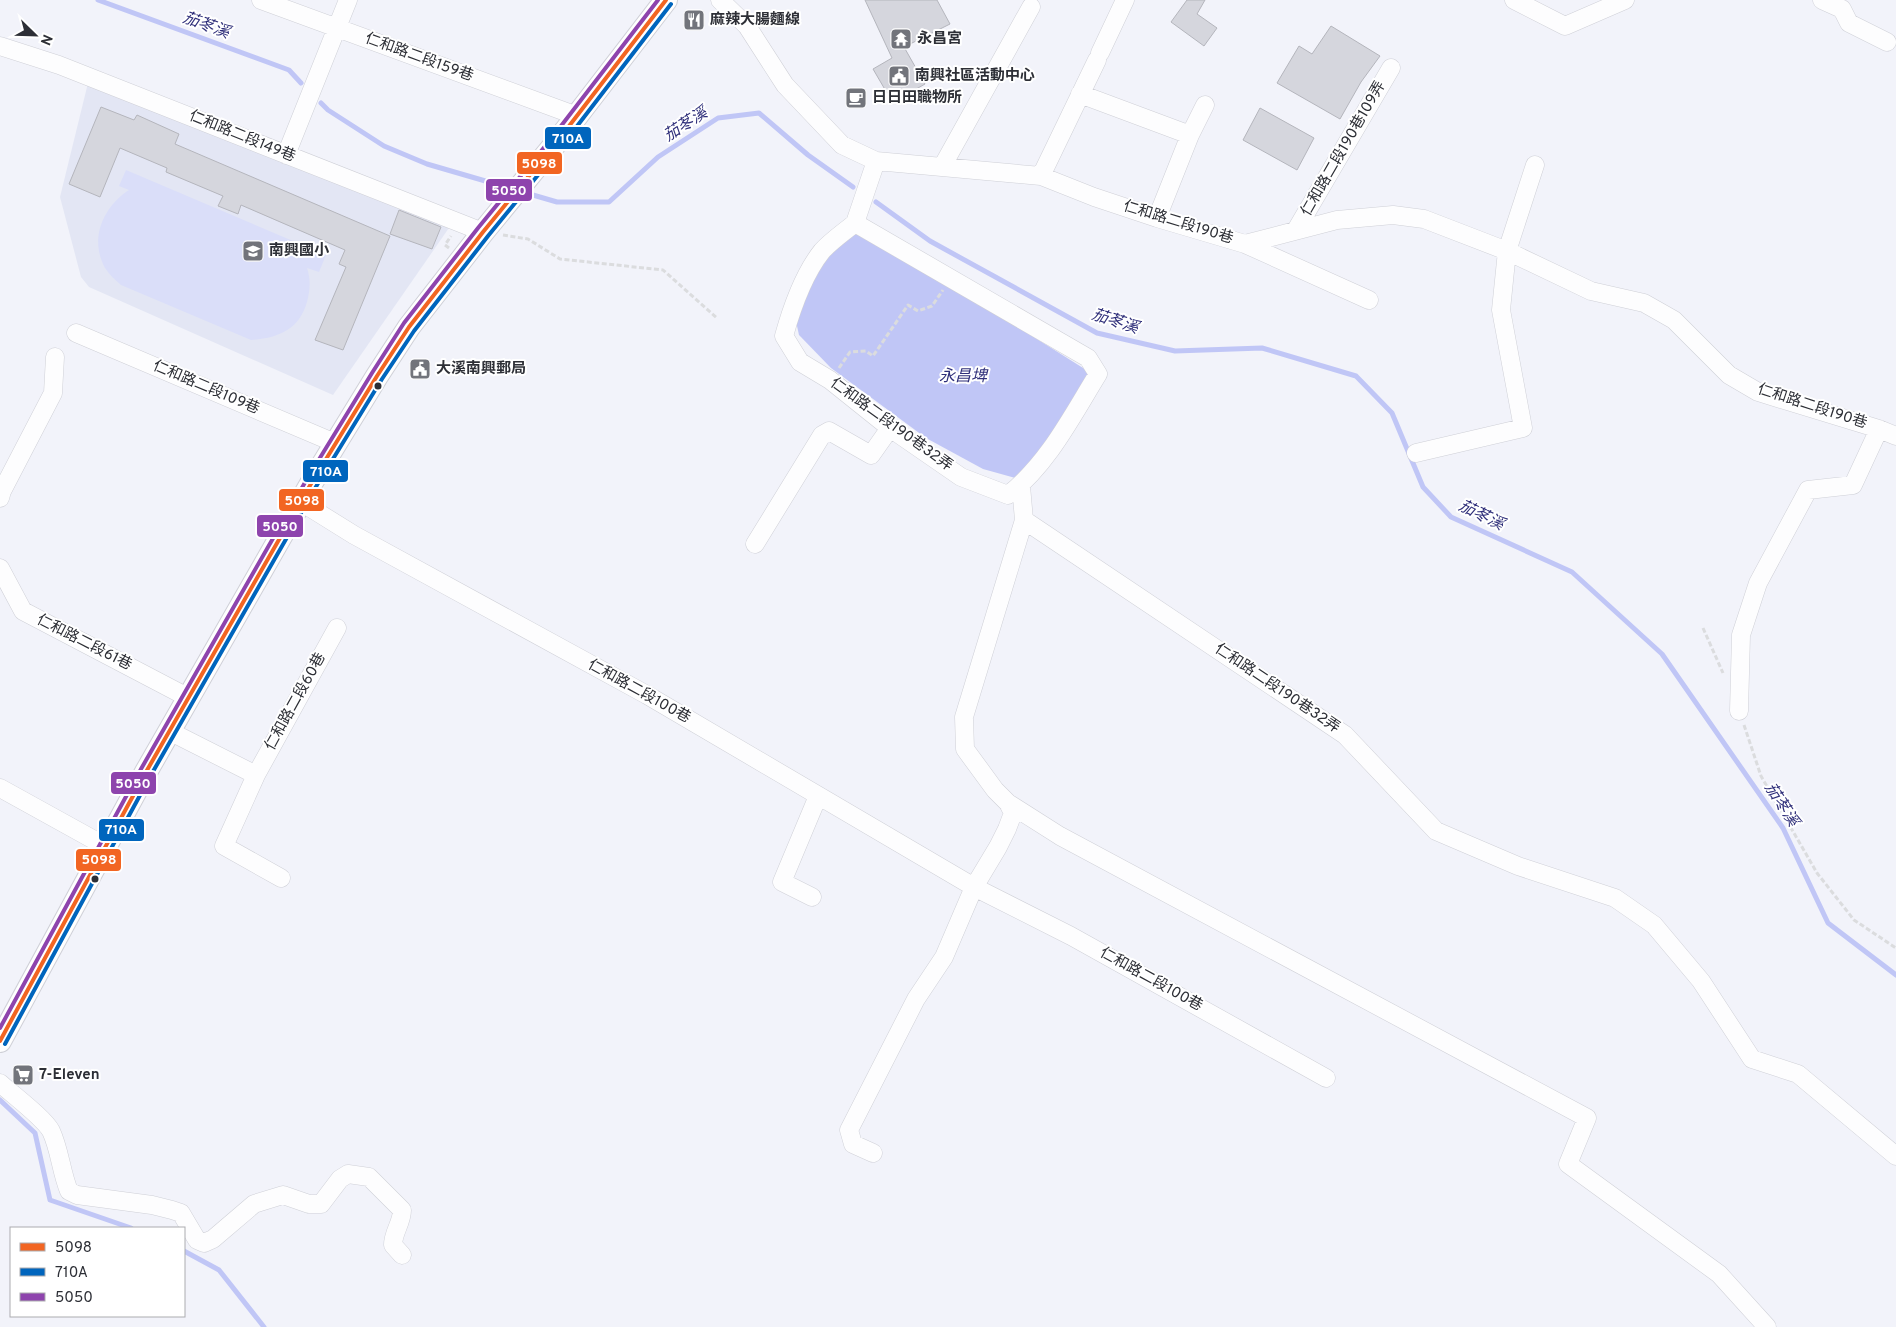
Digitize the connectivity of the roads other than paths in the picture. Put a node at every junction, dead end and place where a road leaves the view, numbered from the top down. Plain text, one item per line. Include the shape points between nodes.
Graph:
1 (261, 0) edge
2 (348, 0) edge
3 (646, 0) edge
4 (666, 0) edge
5 (720, 0) edge
6 (1125, 0) edge
7 (1514, 0) edge
8 (1625, 0) edge
9 (1822, 0) edge
10 (1031, 7) dead end
11 (338, 28) junction
12 (638, 36) junction
13 (1887, 42) dead end
14 (0, 46) edge
15 (1391, 68) dead end
16 (1080, 94) junction
17 (1204, 105) dead end
18 (577, 116) junction
19 (1190, 135) junction
20 (286, 155) junction
21 (876, 161) junction
22 (1535, 165) dead end
23 (942, 168) junction
24 (1041, 176) junction
25 (1157, 218) junction
26 (855, 223) junction
27 (1296, 230) junction
28 (483, 232) junction
29 (1245, 244) junction
30 (1507, 251) junction
31 (1369, 300) dead end
32 (76, 333) dead end
33 (55, 357) dead end
34 (890, 428) junction
35 (1880, 429) junction
36 (1896, 436) edge
37 (336, 443) junction
38 (1416, 454) dead end
39 (1021, 486) junction
40 (0, 498) edge
41 (301, 502) junction
42 (1024, 520) junction
43 (755, 544) dead end
44 (0, 568) edge
45 (337, 628) dead end
46 (189, 698) junction
47 (1739, 710) road end
48 (169, 731) junction
49 (256, 775) junction
50 (0, 788) edge
51 (818, 796) junction
52 (1008, 803) junction
53 (105, 846) junction
54 (281, 878) dead end
55 (974, 888) junction
56 (812, 898) dead end
57 (0, 1041) edge
58 (1326, 1078) dead end
59 (0, 1083) edge
60 (873, 1154) dead end
61 (1896, 1156) edge
62 (402, 1255) dead end
63 (1767, 1327) edge

1 - 11 street, 仁和路二段159巷
2 - 11 street
3 - 12 main road
4 - 12 main road
5 - 21 street, 仁和路二段190巷 via 747,26 785,85 842,145
6 - 16 street
7 - 8 street via 1565,26
9 - 13 street via 1842,9 1849,23
10 - 23 street
11 - 18 street, 仁和路二段159巷
11 - 20 street
12 - 18 main road
14 - 20 street, 仁和路二段149巷 via 59,65
15 - 27 street, 仁和路二段190巷109弄
16 - 19 street
16 - 24 street
17 - 19 street
18 - 28 main road
19 - 25 street
20 - 28 street, 仁和路二段149巷
21 - 23 street, 仁和路二段190巷
21 - 26 street
22 - 30 street
23 - 24 street, 仁和路二段190巷
24 - 25 street, 仁和路二段190巷
25 - 29 street, 仁和路二段190巷
26 - 34 street, 仁和路二段190巷32弄 via 822,250 793,306 784,336 800,362 830,380
26 - 39 street via 1088,358 1098,374 1059,439
27 - 29 street, 仁和路二段190巷
27 - 30 street, 仁和路二段190巷 via 1337,220 1393,215 1424,219
28 - 37 main road via 409,327
29 - 31 street
30 - 35 street, 仁和路二段190巷 via 1591,291 1644,303 1674,320 1729,375 1758,392
30 - 38 street via 1501,310 1523,428
32 - 37 street, 仁和路二段109巷
33 - 40 street via 53,393
34 - 39 street, 仁和路二段190巷32弄 via 961,477 1008,496
34 - 43 street via 871,455 829,431 822,435
35 - 36 street, 仁和路二段190巷
35 - 47 street via 1853,485 1808,490 1758,583 1741,635
37 - 41 main road
39 - 42 street
41 - 46 main road
41 - 51 street, 仁和路二段100巷
42 - 52 street via 964,717 966,749
42 - 61 street, 仁和路二段190巷32弄 via 1345,735 1436,831 1518,866 1615,898 1654,925 1702,981 1752,1059 1798,1074
44 - 46 street, 仁和路二段61巷 via 23,612
45 - 49 street, 仁和路二段60巷
46 - 48 main road
48 - 49 street
48 - 53 main road
49 - 54 street, 仁和路二段60巷 via 224,846
50 - 53 street
51 - 55 street, 仁和路二段100巷
51 - 56 street via 782,882
52 - 55 street via 1013,813 1007,830
52 - 63 street via 1060,836 1587,1118 1568,1164 1719,1274
53 - 57 main road
55 - 58 street, 仁和路二段100巷 via 1071,936
55 - 60 street via 944,958 916,1000 849,1130 853,1144
59 - 62 street via 51,1130 64,1181 69,1191 77,1195 142,1203 180,1213 197,1240 204,1243 213,1240 254,1204 283,1195 309,1204 321,1204 340,1179 348,1174 369,1178 402,1210 392,1245

